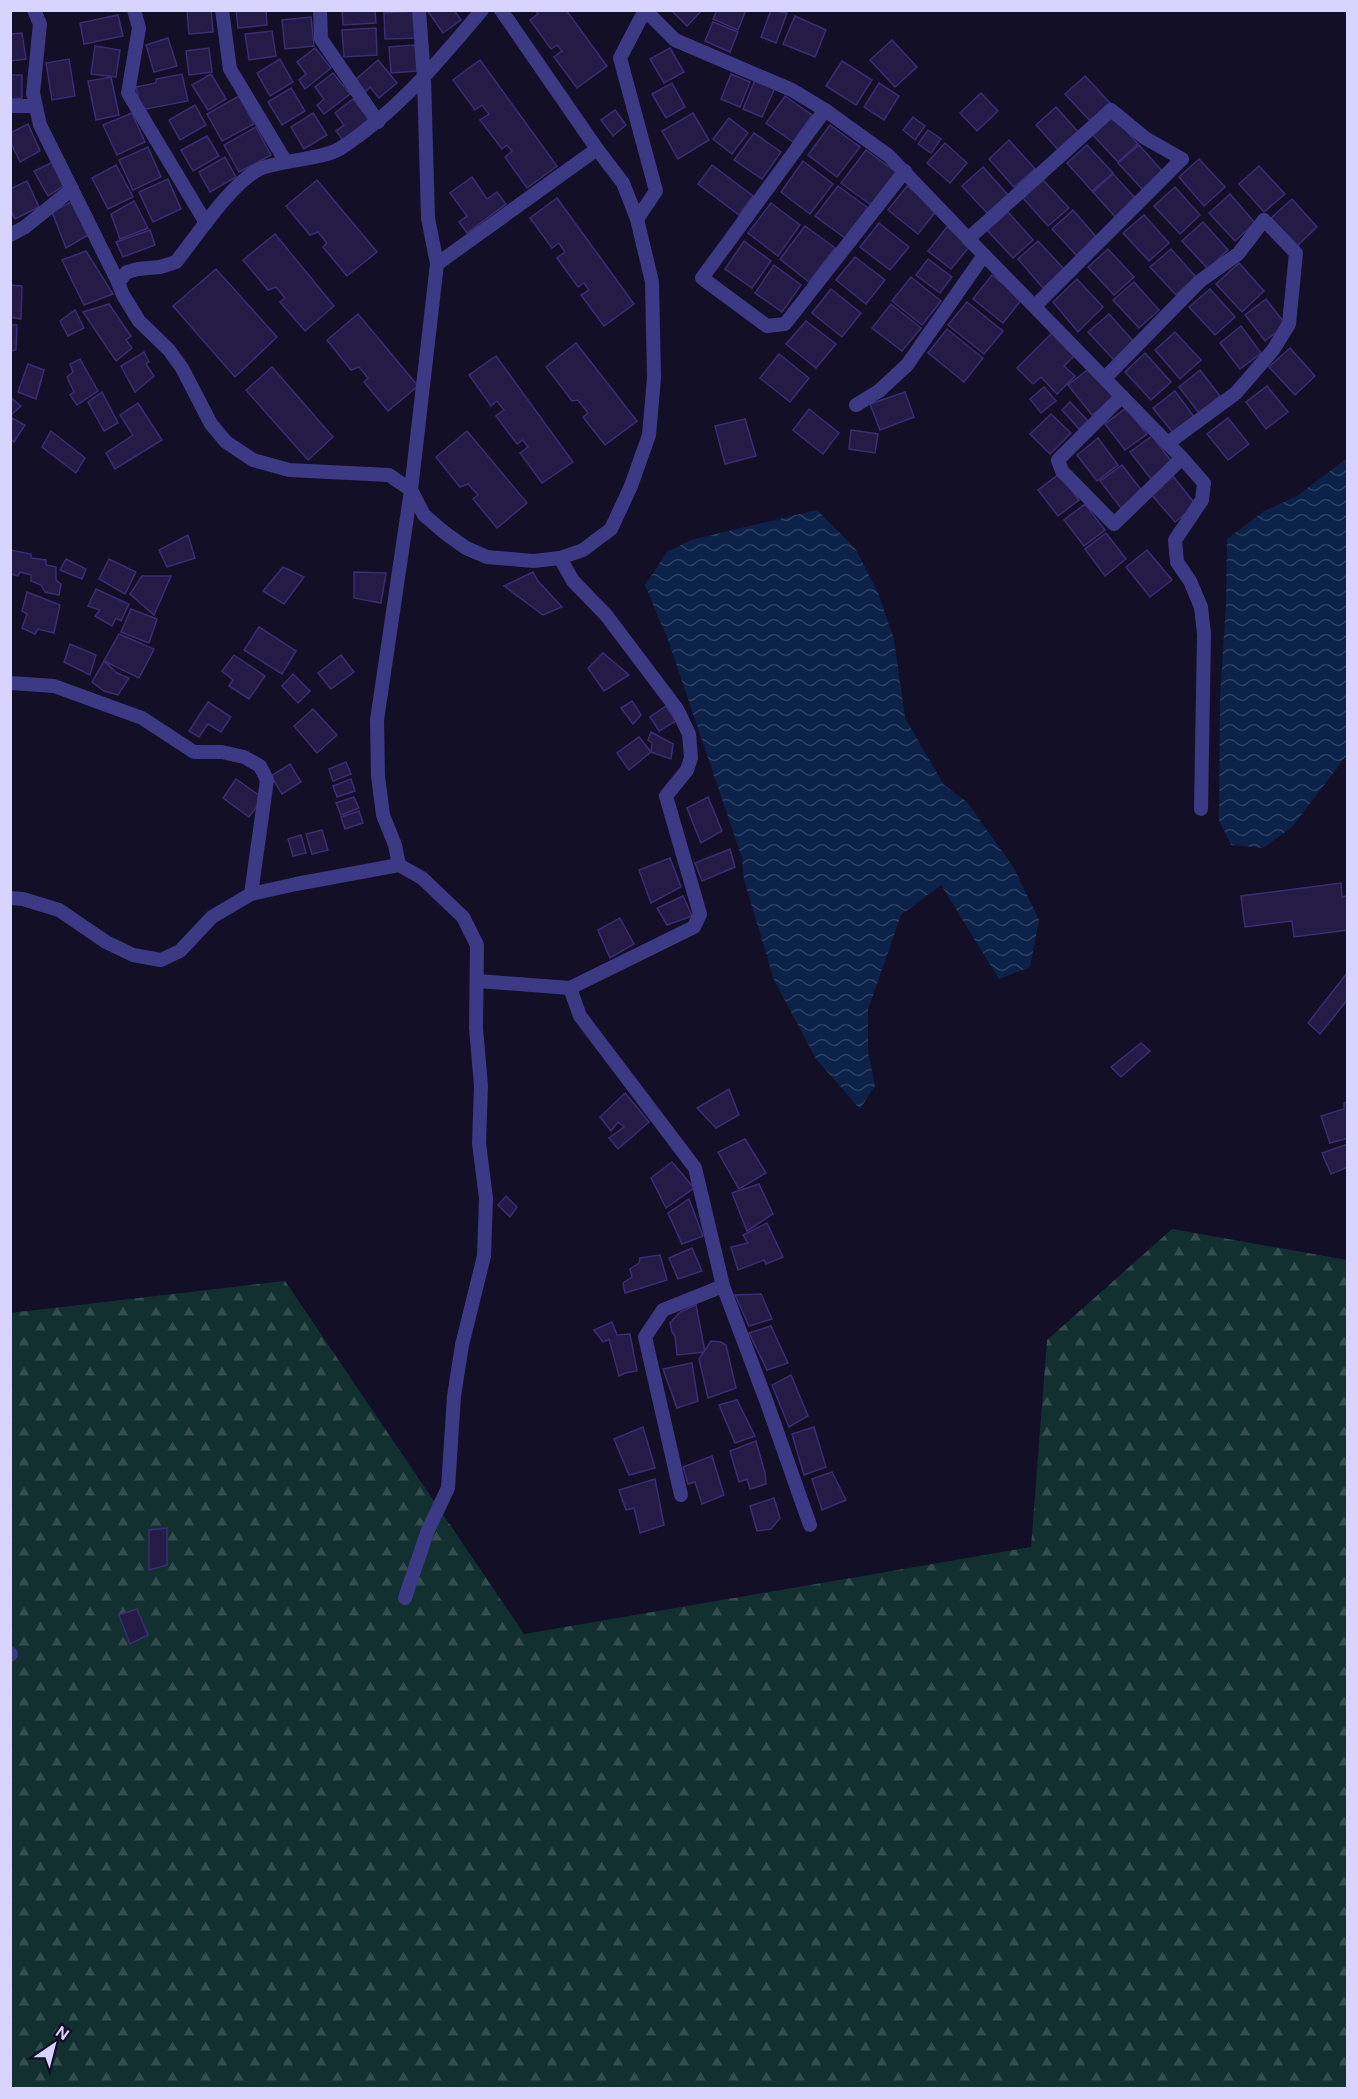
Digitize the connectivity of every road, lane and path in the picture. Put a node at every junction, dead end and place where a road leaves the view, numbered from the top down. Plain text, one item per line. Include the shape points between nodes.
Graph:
1 (34, 10) edge
2 (134, 10) edge
3 (222, 10) edge
4 (320, 10) edge
5 (419, 10) edge
6 (482, 10) edge
7 (501, 10) edge
8 (645, 10) edge
9 (424, 78) junction
10 (10, 106) edge
11 (35, 106) junction
12 (825, 110) junction
13 (378, 122) junction
14 (597, 149) junction
15 (286, 162) junction
16 (905, 171) junction
17 (72, 189) junction
18 (637, 219) junction
19 (206, 223) junction
20 (10, 235) edge
21 (968, 239) junction
22 (984, 255) junction
23 (437, 264) junction
24 (118, 282) junction
25 (1035, 306) junction
26 (1106, 378) junction
27 (1122, 396) junction
28 (856, 405) dead end
29 (1168, 443) junction
30 (1182, 458) junction
31 (411, 490) junction
32 (560, 558) junction
33 (10, 683) edge
34 (1201, 809) dead end
35 (399, 865) junction
36 (251, 894) junction
37 (10, 898) edge
38 (478, 981) junction
39 (570, 988) junction
40 (723, 1286) junction
41 (681, 1494) dead end
42 (810, 1525) dead end
43 (405, 1598) dead end

1 - 11 street via 40,24
2 - 19 street via 138,28 128,93
3 - 15 street via 230,69
4 - 13 street via 321,39
5 - 9 street
6 - 9 street
7 - 14 street
8 - 12 street via 675,40 792,90
8 - 18 street via 620,58 656,191
9 - 13 street
9 - 23 street via 428,218
10 - 11 street
11 - 17 street via 40,125
12 - 16 street
12 - 16 street via 702,278 767,326 785,324
13 - 15 street via 339,150
14 - 18 street via 623,183
14 - 23 street
15 - 19 street via 261,168 239,182
16 - 21 street
17 - 20 street
17 - 24 street
18 - 32 street via 652,282 654,378 649,435 611,529 583,550
19 - 24 street via 176,262 127,272
21 - 22 street
21 - 25 street via 1112,110 1145,138 1182,159
22 - 25 street
22 - 28 street via 907,365 879,391
23 - 31 street
24 - 31 street via 139,321 182,368 211,424 226,442 253,460 290,470 389,475
25 - 26 street
26 - 27 street
26 - 29 street via 1200,281 1238,254 1264,220 1296,253 1289,324 1273,350 1236,393
27 - 29 street
27 - 30 street via 1058,460 1062,471 1114,524
29 - 30 street
30 - 34 street via 1204,483 1202,500 1175,540 1177,562 1201,608 1204,634
31 - 32 street via 424,515 466,548 487,557 533,561
31 - 35 street via 377,720 383,815
32 - 39 street via 573,581 606,615 677,709 689,734 691,758 687,770 666,796 700,914 694,927
33 - 36 street via 54,686 142,718 194,752 222,752 261,766 267,780
35 - 36 street
35 - 38 street via 422,878 463,917 477,945
36 - 37 street via 212,917 180,951 161,960 133,955 106,942 59,910
38 - 39 street
38 - 43 street via 479,1143 486,1198 484,1256 454,1396 448,1488 428,1530
39 - 40 street via 580,1016 696,1168
40 - 41 street via 663,1310 645,1337
40 - 42 street

